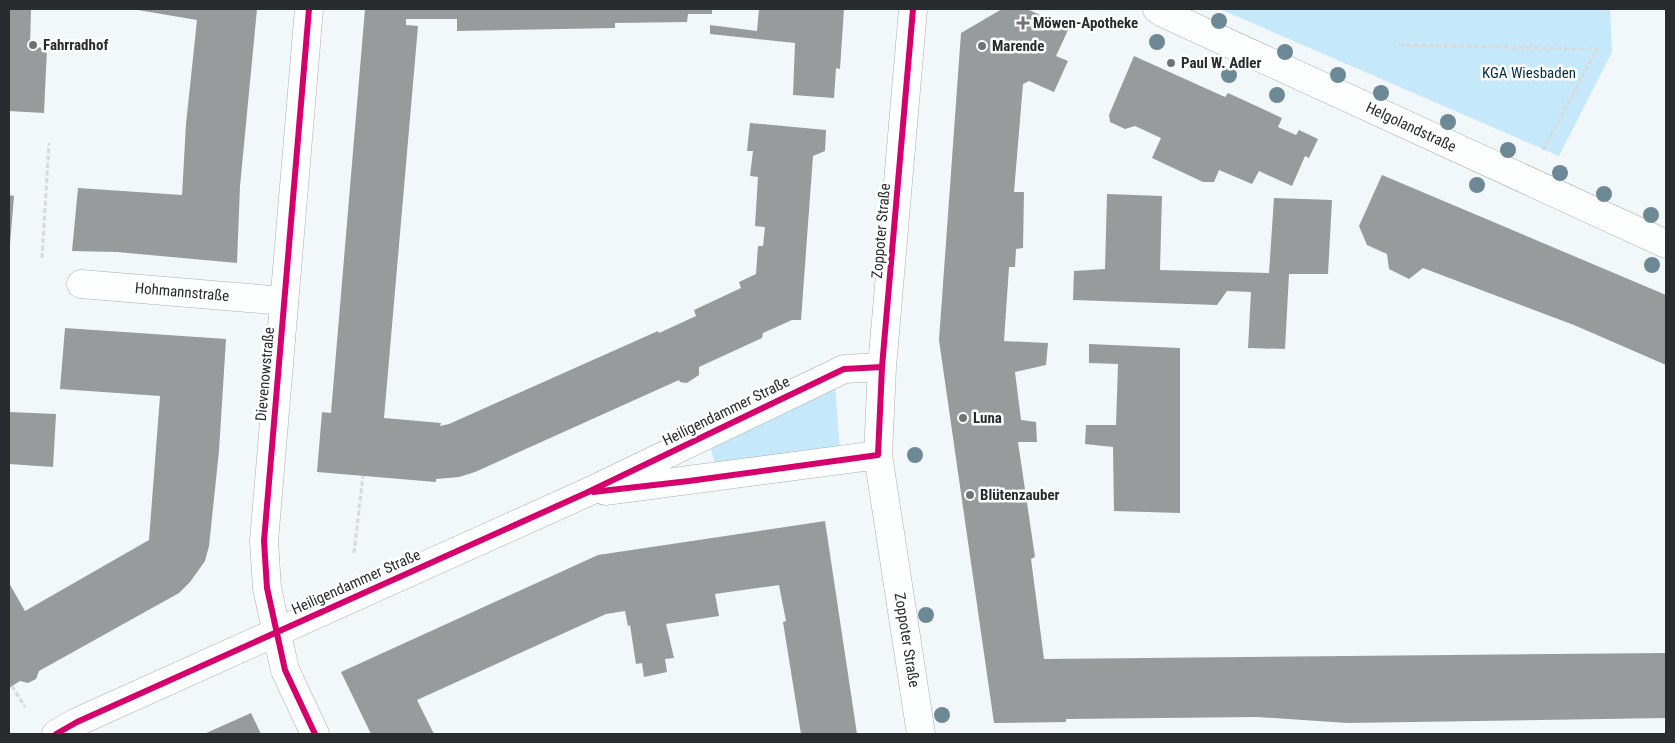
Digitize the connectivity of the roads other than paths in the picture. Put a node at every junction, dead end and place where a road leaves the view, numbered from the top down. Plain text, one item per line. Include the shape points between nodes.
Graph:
1 (309, 9) edge
2 (913, 9) edge
3 (1157, 9) edge
4 (1666, 244) edge
5 (81, 284) dead end
6 (284, 301) junction
7 (882, 367) junction
8 (878, 455) junction
9 (586, 493) junction
10 (276, 632) junction
11 (56, 734) edge
12 (315, 734) edge
13 (921, 734) edge

1 - 6 street, Dievenowstraße
2 - 7 street, Zoppoter Straße
3 - 4 street, Helgolandstraße
5 - 6 street, Hohmannstraße
6 - 10 street, Dievenowstraße via 264,541 267,588
7 - 8 street, Zoppoter Straße
7 - 9 street, Heiligendammer Straße via 844,368
8 - 9 street, Heiligendammer Straße
8 - 13 street, Zoppoter Straße
9 - 10 street, Heiligendammer Straße
10 - 11 street, Heiligendammer Straße
10 - 12 street, Dievenowstraße via 285,670

